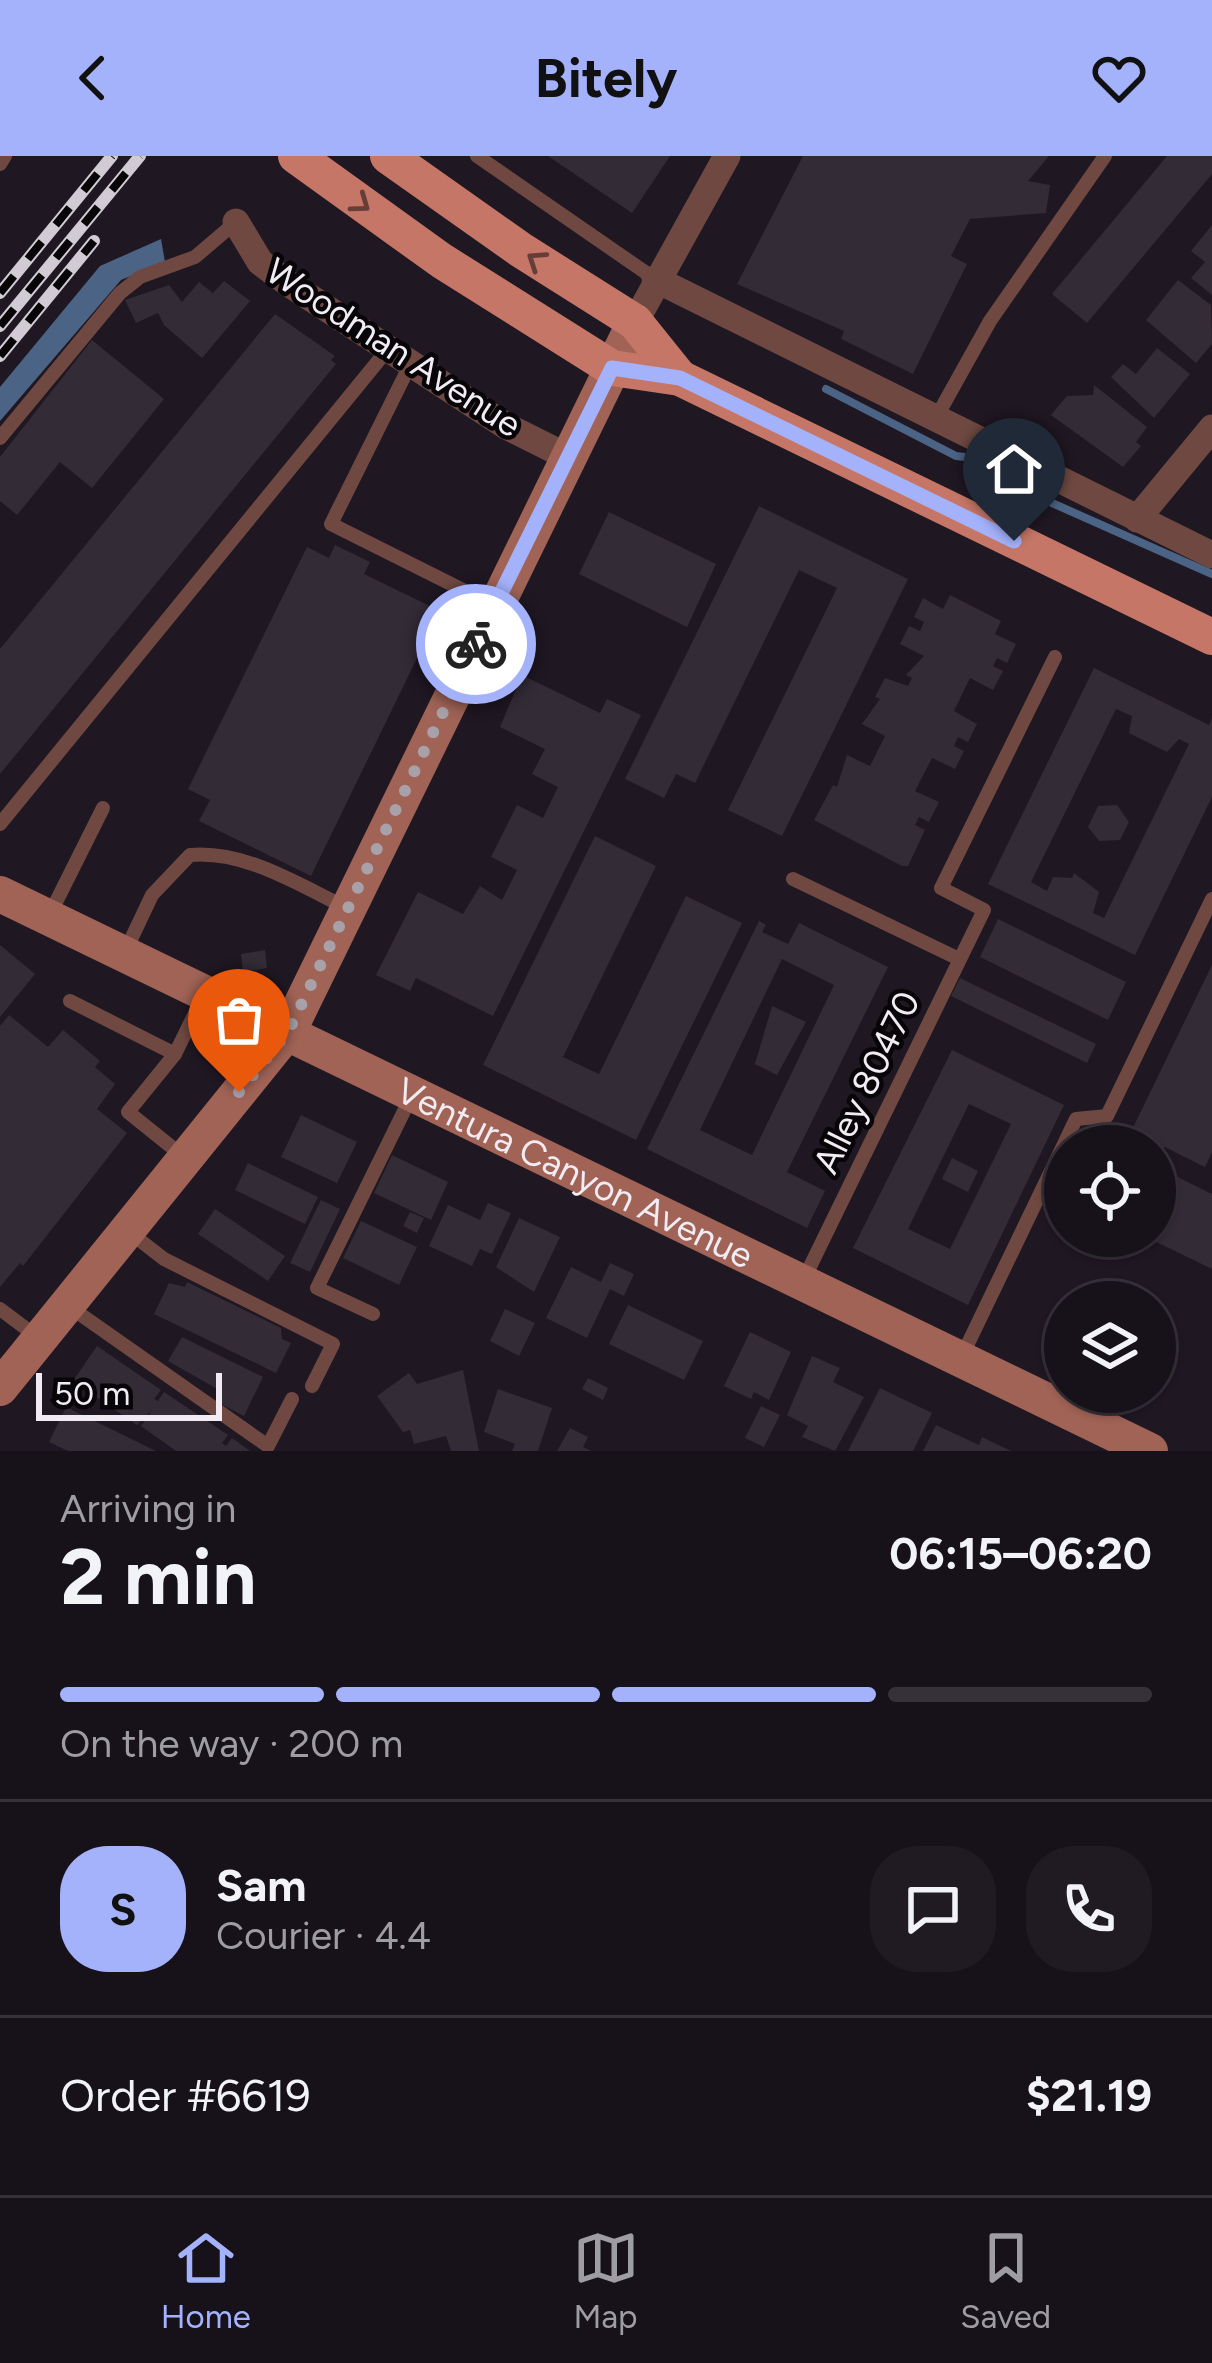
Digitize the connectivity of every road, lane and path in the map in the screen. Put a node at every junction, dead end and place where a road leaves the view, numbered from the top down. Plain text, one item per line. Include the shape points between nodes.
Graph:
1 (5, 156) edge
2 (296, 156) edge
3 (388, 156) edge
4 (477, 156) edge
5 (509, 156) edge
6 (727, 156) edge
7 (1105, 156) edge
8 (0, 164) edge
9 (499, 171) junction
10 (236, 222) joint
11 (656, 279) junction
12 (635, 322) junction
13 (399, 357) junction
14 (612, 368) junction
15 (680, 378) junction
16 (936, 419) junction
17 (1212, 428) edge
18 (0, 438) edge
19 (568, 457) junction
20 (1137, 519) junction
21 (1212, 555) edge
22 (495, 606) junction
23 (1212, 637) edge
24 (1055, 657) dead end
25 (103, 808) dead end
26 (0, 824) edge
27 (793, 879) dead end
28 (0, 894) edge
29 (1212, 899) edge
30 (347, 908) junction
31 (48, 916) junction
32 (125, 952) junction
33 (959, 959) junction
34 (206, 991) junction
35 (70, 1001) dead end
36 (289, 1030) junction
37 (175, 1054) junction
38 (413, 1092) junction
39 (186, 1159) junction
40 (128, 1231) junction
41 (803, 1281) junction
42 (67, 1305) junction
43 (0, 1309) edge
44 (373, 1314) dead end
45 (40, 1339) junction
46 (961, 1359) junction
47 (4, 1374) edge
48 (312, 1386) dead end
49 (292, 1399) dead end
50 (266, 1448) edge
51 (1150, 1451) edge

1 - 8 lane
2 -> 14 main road
12 -> 3 main road
4 - 9 lane
5 - 9 lane
6 - 11 street
7 - 16 lane via 989,321
9 - 11 lane
10 - 13 street, Woodman Avenue via 260,262
10 - 18 lane via 194,257 120,293
11 - 12 street
11 - 16 street
12 - 14 street
12 - 15 main road
13 - 19 street, Woodman Avenue
13 - 22 lane via 331,524
13 - 26 lane
14 - 15 main road
14 - 19 street
15 - 23 main road
16 - 20 street
17 - 20 street
19 - 22 street
20 - 21 street
22 - 30 street
24 - 33 lane, Alley 80470 via 941,888 984,910
25 - 31 lane
27 - 33 lane
28 - 31 street, Ventura Canyon Avenue
29 - 46 lane via 1107,1116 1076,1119
30 - 32 lane via 250,862 190,855 152,895
30 - 36 street
31 - 32 street, Ventura Canyon Avenue
32 - 34 street, Ventura Canyon Avenue
33 - 41 lane, Alley 80470
34 - 36 street, Ventura Canyon Avenue
34 - 37 lane
35 - 37 lane
36 - 38 street, Ventura Canyon Avenue
36 - 39 street
37 - 39 lane via 128,1112
38 - 41 street, Ventura Canyon Avenue
38 - 44 lane via 317,1288
39 - 40 street
40 - 42 street
40 - 48 lane via 164,1258 333,1344
41 - 46 street, Ventura Canyon Avenue
42 - 45 street
42 - 50 lane
43 - 45 lane
45 - 47 street
46 - 51 street, Ventura Canyon Avenue
49 - 50 lane

